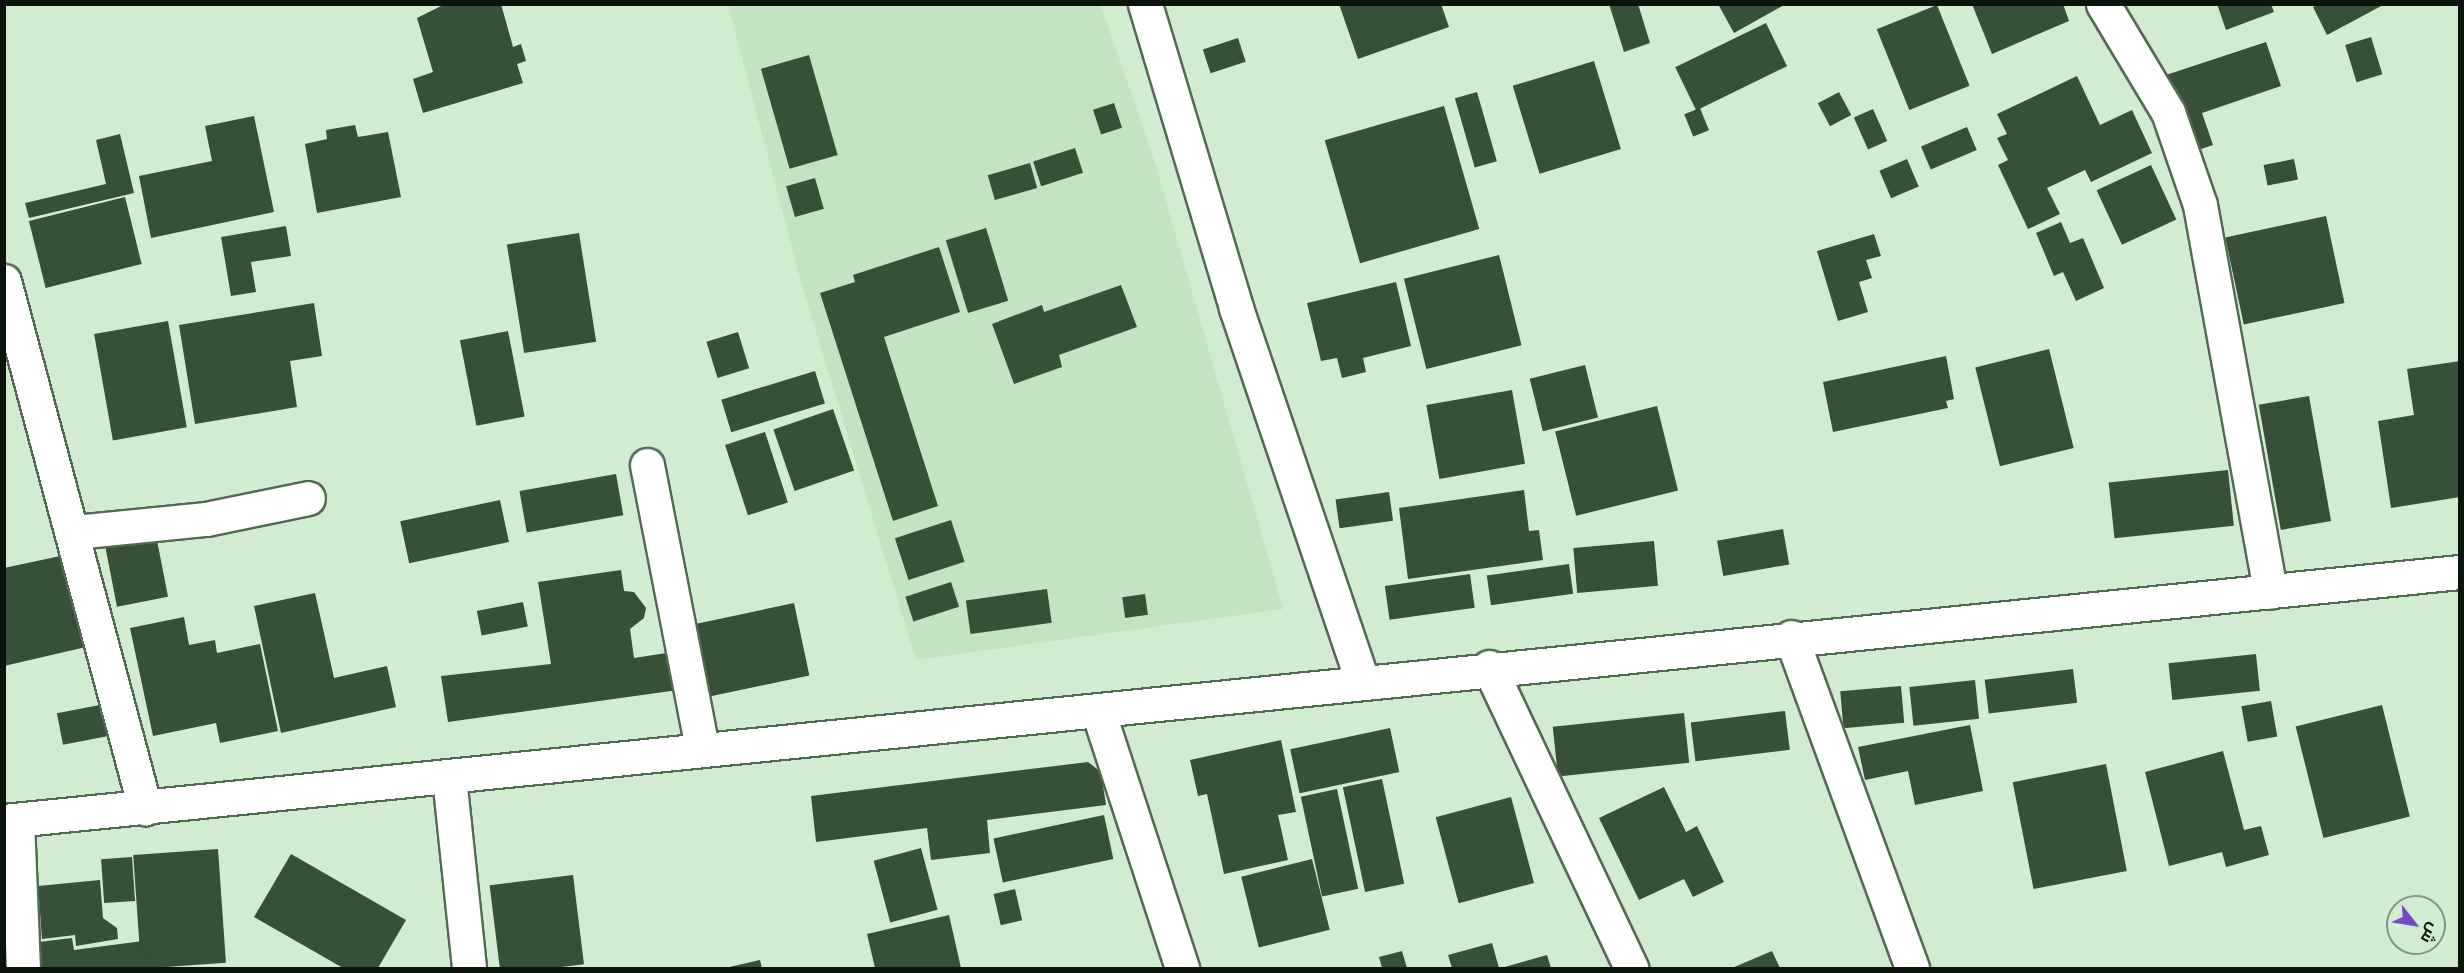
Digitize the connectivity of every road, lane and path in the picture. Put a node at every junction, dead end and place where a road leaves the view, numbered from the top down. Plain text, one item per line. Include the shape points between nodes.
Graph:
1 (1145, 4) edge
2 (2103, 4) edge
3 (4, 281) edge
4 (647, 465) dead end
5 (308, 498) dead end
6 (75, 532) junction
7 (2460, 572) edge
8 (2270, 592) junction
9 (1791, 637) junction
10 (1489, 668) junction
11 (1362, 680) junction
12 (1100, 714) junction
13 (702, 748) junction
14 (449, 777) junction
15 (145, 808) junction
16 (11, 821) edge
17 (23, 969) edge
18 (469, 969) edge
19 (1182, 969) edge
20 (1631, 969) edge
21 (1912, 969) edge

1 - 11 main road via 1236,308
2 - 8 main road via 2168,112 2200,205
3 - 6 main road
4 - 13 main road
5 - 6 main road via 206,519
6 - 15 main road
7 - 8 main road
8 - 9 main road
9 - 10 main road
9 - 21 main road
10 - 11 main road
10 - 20 main road
11 - 12 main road
12 - 13 main road
12 - 19 main road
13 - 14 main road
14 - 15 main road
14 - 18 main road
15 - 16 main road
16 - 17 main road

